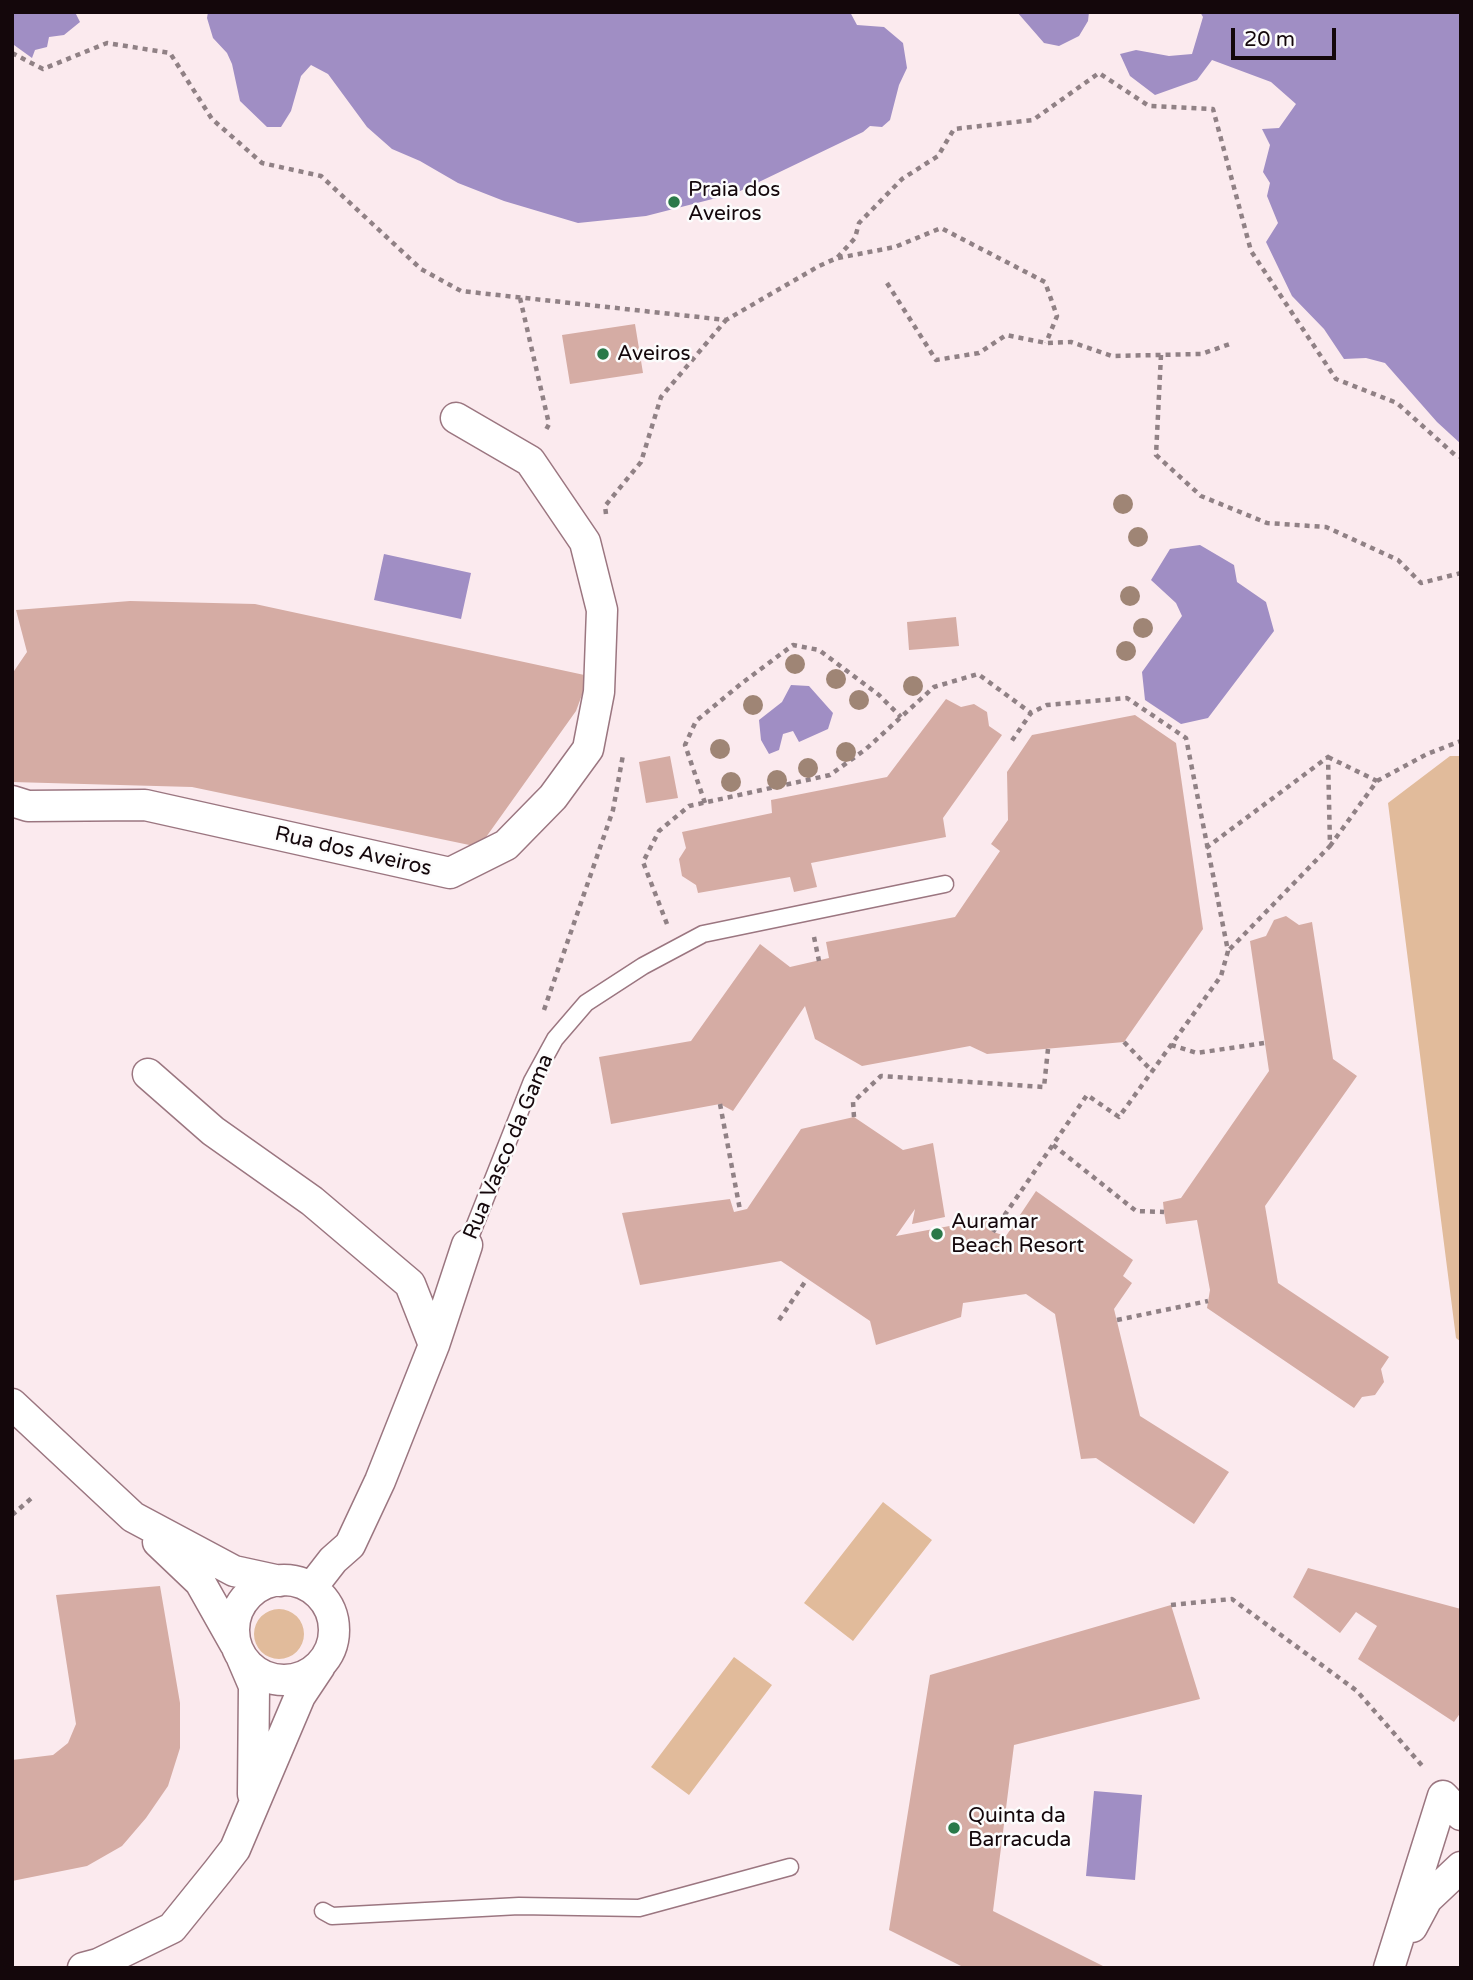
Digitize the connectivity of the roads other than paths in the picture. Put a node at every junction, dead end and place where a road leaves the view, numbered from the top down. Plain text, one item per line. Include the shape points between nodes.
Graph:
1 (456, 418) dead end
2 (12, 801) edge
3 (945, 884) dead end
4 (148, 1074) dead end
5 (467, 1245) joint
6 (434, 1345) junction
7 (12, 1404) edge
8 (133, 1517) junction
9 (280, 1580) junction
10 (312, 1587) junction
11 (238, 1651) junction
12 (320, 1666) junction
13 (1452, 1806) edge
14 (253, 1808) junction
15 (790, 1867) dead end
16 (1461, 1867) edge
17 (323, 1911) dead end
18 (1390, 1965) edge
19 (83, 1968) edge

1 - 2 street, Rua dos Aveiros via 530,461 584,542 602,610 599,692 588,749 553,797 506,845 450,873 145,806 28,806
3 - 5 lane, Rua Vasco da Gama via 703,934 586,1003 555,1039 532,1081
4 - 6 street via 213,1131 312,1201 410,1284
5 - 6 street, Rua Vasco da Gama
6 - 10 street, Rua Vasco da Gama via 350,1545
7 - 8 street
8 - 9 street via 234,1571
8 - 11 street via 200,1582
9 - 10 street
9 - 11 street via 267,1582 246,1596 233,1626
10 - 12 street via 328,1604 335,1628 334,1642
11 - 12 street via 261,1676 282,1681 306,1676
11 - 14 street via 254,1686
12 - 14 street via 300,1696
13 - 18 street
14 - 19 street via 235,1849 172,1928
15 - 17 lane via 639,1908 519,1906 332,1916
16 - 18 street via 1427,1899

